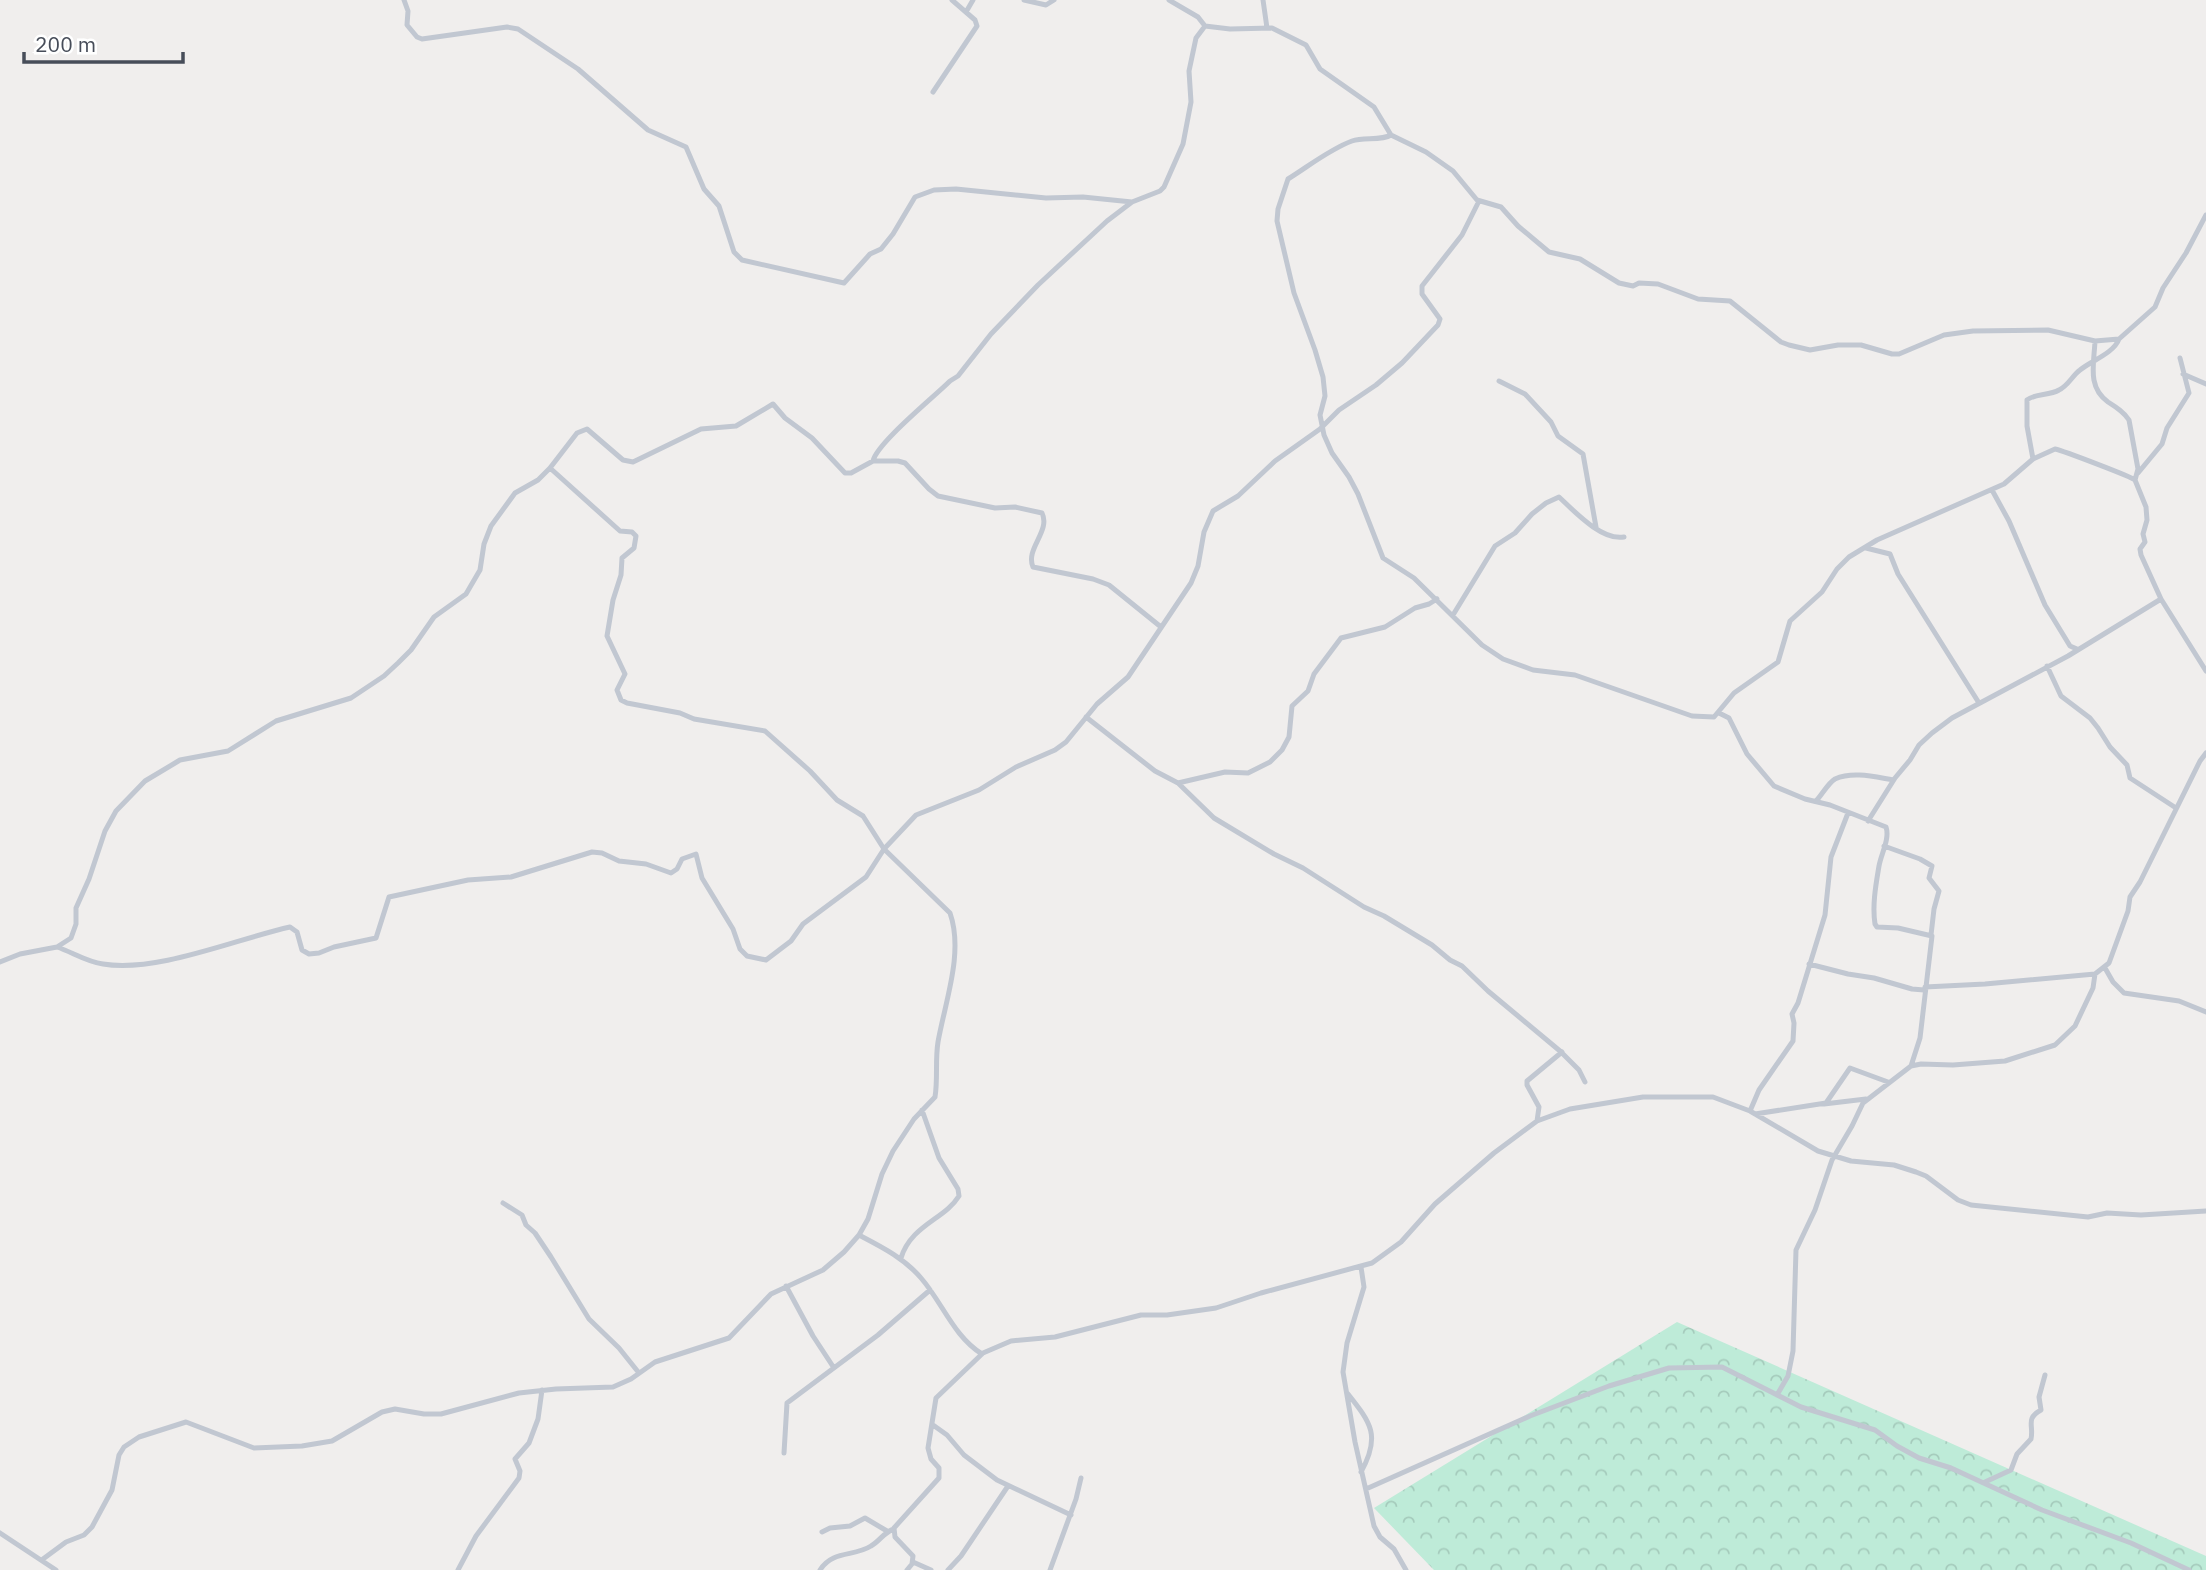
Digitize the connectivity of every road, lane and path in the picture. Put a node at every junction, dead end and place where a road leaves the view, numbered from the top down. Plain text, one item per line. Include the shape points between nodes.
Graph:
1 (404, 0) edge
2 (952, 0) edge
3 (973, 0) edge
4 (1024, 0) edge
5 (1054, 0) edge
6 (1263, 0) edge
7 (1172, 1) edge
8 (966, 12) junction
9 (1205, 26) junction
10 (1267, 27) junction
11 (933, 92) dead end
12 (1391, 135) junction
13 (1479, 201) junction
14 (1132, 202) junction
15 (2206, 215) edge
16 (2119, 338) junction
17 (2095, 341) junction
18 (2180, 358) dead end
19 (2095, 360) junction
20 (2183, 374) junction
21 (1499, 381) dead end
22 (2206, 384) edge
23 (1322, 427) junction
24 (2033, 459) junction
25 (873, 461) junction
26 (550, 468) junction
27 (2136, 476) junction
28 (1992, 490) junction
29 (1597, 528) junction
30 (1624, 537) dead end
31 (1866, 548) junction
32 (2161, 598) junction
33 (1437, 599) junction
34 (1453, 615) junction
35 (1161, 627) junction
36 (2071, 650) junction
37 (2047, 666) junction
38 (2206, 671) edge
39 (1979, 704) junction
40 (1719, 713) junction
41 (1086, 717) junction
42 (2206, 753) edge
43 (1893, 780) junction
44 (1178, 783) junction
45 (1816, 801) junction
46 (2176, 808) junction
47 (1848, 813) junction
48 (1868, 821) junction
49 (1884, 846) junction
50 (884, 849) junction
51 (1931, 935) junction
52 (57, 947) junction
53 (0, 962) edge
54 (1809, 964) junction
55 (2105, 968) junction
56 (2095, 974) junction
57 (1924, 988) junction
58 (2206, 1012) edge
59 (1562, 1052) junction
60 (1911, 1066) junction
61 (1585, 1082) dead end
62 (1888, 1082) junction
63 (1866, 1098) junction
64 (1824, 1104) junction
65 (922, 1110) junction
66 (1752, 1112) junction
67 (1537, 1121) junction
68 (1833, 1156) junction
69 (503, 1203) dead end
70 (2206, 1210) edge
71 (859, 1235) junction
72 (901, 1258) junction
73 (1361, 1267) junction
74 (786, 1286) junction
75 (930, 1290) junction
76 (982, 1354) junction
77 (834, 1368) junction
78 (639, 1373) junction
79 (2045, 1375) dead end
80 (542, 1390) junction
81 (1346, 1393) junction
82 (1777, 1395) junction
83 (933, 1424) junction
84 (784, 1453) dead end
85 (1361, 1472) junction
86 (1081, 1478) dead end
87 (1984, 1482) junction
88 (1008, 1486) junction
89 (1366, 1489) junction
90 (1071, 1514) junction
91 (890, 1530) junction
92 (822, 1532) dead end
93 (0, 1533) edge
94 (43, 1559) junction
95 (913, 1562) junction
96 (57, 1570) edge
97 (458, 1570) edge
98 (820, 1570) edge
99 (906, 1570) edge
100 (931, 1570) edge
101 (948, 1570) edge
102 (1050, 1570) edge
103 (1406, 1570) edge
104 (2189, 1570) edge

1 - 14 street via 407,25 422,39 518,29 578,69 648,130 685,147 704,189 719,206 734,252 742,260 844,284 893,234 915,197 934,190
2 - 8 street
3 - 8 street
4 - 5 street via 1047,5
6 - 10 street
7 - 9 street
8 - 11 street via 977,26
9 - 10 street
9 - 14 street via 1196,38 1189,71 1189,118 1176,162 1162,189
10 - 12 street via 1306,45 1320,69 1374,107
12 - 13 street via 1453,171
12 - 23 street via 1345,144 1288,179 1278,209 1294,293 1325,386
13 - 17 street via 1501,207 1549,251 1580,259 1619,283 1658,284 1698,299 1730,301 1781,342 1804,349 1861,345 1899,354 1944,335 2020,329
13 - 23 street via 1462,234 1422,286 1422,294 1440,319 1438,325 1402,363
14 - 25 street via 1059,264 991,334 958,376 886,440
15 - 16 street via 2155,307
16 - 17 street
16 - 19 street
17 - 19 street
18 - 20 street
19 - 24 street via 2058,391 2026,400
19 - 27 street via 2092,377 2097,393 2129,420
20 - 22 street
20 - 27 street via 2189,393 2162,444
21 - 29 street via 1525,394 1558,436 1583,454
23 - 33 street via 1373,528 1383,558
23 - 35 street via 1213,511 1195,575
24 - 27 street via 2053,449
24 - 28 street
25 - 26 street via 845,473 773,404 736,426 701,429 633,462 623,460 587,429 577,433
25 - 35 street via 903,462 939,496 1042,513 1044,522 1031,559 1034,567 1109,585
26 - 50 street via 620,531 636,536 634,548 622,558 607,634 625,674 617,690 621,700 765,731 837,800 863,816
26 - 52 street via 515,493 494,521 480,569 466,594 434,617 411,650 384,676 342,702 276,722 228,751 180,760 137,788 105,831 76,908 74,933
27 - 32 street via 2146,513 2141,555
28 - 31 street
28 - 36 street
29 - 30 street via 1607,536
29 - 34 street via 1559,497 1546,503 1495,546
31 - 39 street via 1890,554
31 - 40 street via 1845,561 1822,592 1790,621 1778,663 1734,692
32 - 36 street
32 - 38 street
33 - 34 street
33 - 44 street via 1385,627 1340,638 1314,674 1308,691 1292,706 1289,737 1270,762 1248,773 1225,772
34 - 40 street via 1489,651 1520,666 1575,675 1692,716 1711,718
35 - 41 street via 1128,677
36 - 37 street
37 - 39 street
37 - 46 street via 2061,696 2090,718 2127,765 2130,778
39 - 43 street via 1923,740
40 - 45 street via 1729,718 1740,743 1774,786
41 - 44 street via 1155,771
41 - 50 street via 1055,750 979,790 916,815
42 - 46 street
43 - 45 street via 1867,775 1839,778
43 - 48 street
44 - 59 street via 1214,818 1432,945
45 - 47 street
46 - 55 street via 2131,894 2129,911
47 - 48 street
47 - 54 street via 1831,856 1825,915
48 - 49 street via 1886,827
49 - 51 street via 1932,866 1929,880 1939,891
49 - 51 street via 1874,901 1875,924
50 - 52 street via 866,877 762,961 740,949 702,878 696,854 682,859 671,873 592,852 511,877 468,880 389,897 376,938 313,954 302,950 297,932 290,927 191,955 125,965 97,963
50 - 65 street via 946,908 953,924 954,960 938,1043 936,1096
51 - 57 street
52 - 53 street
54 - 57 street
54 - 66 street via 1792,1014 1793,1041 1760,1089
55 - 56 street
55 - 58 street via 2124,993 2179,1001
56 - 57 street
56 - 60 street via 2075,1026 2055,1045 2005,1061
57 - 60 street via 1920,1038
59 - 61 street
59 - 67 street via 1527,1081 1539,1107
60 - 62 street
62 - 63 street
62 - 64 street via 1850,1068
63 - 64 street
63 - 68 street
64 - 66 street
65 - 71 street via 893,1151
65 - 72 street via 959,1196 913,1237
66 - 67 street via 1713,1097 1657,1096 1581,1107
66 - 68 street
67 - 73 street via 1435,1204 1387,1254
68 - 70 street via 1916,1172 1971,1205 2088,1217
68 - 82 street via 1796,1250 1793,1352 1785,1384
69 - 78 street via 522,1215 586,1316
71 - 72 street
71 - 74 street via 831,1264
72 - 75 street
73 - 76 street via 1216,1308 1141,1315 1055,1337 1012,1341
73 - 81 street via 1364,1287 1343,1367
74 - 77 street
74 - 78 street via 771,1294 729,1338 668,1357
75 - 76 street via 961,1335
75 - 77 street
76 - 83 street via 937,1396
77 - 84 street via 786,1404
78 - 80 street via 608,1388
79 - 87 street via 2040,1410 2031,1419 2031,1439 2017,1454 2011,1470
80 - 94 street via 441,1414 386,1410 332,1441 293,1447 254,1448 186,1422 167,1427 124,1447 112,1489 92,1527
80 - 97 street via 533,1433 515,1459 519,1478 471,1543
81 - 85 street
81 - 85 street via 1372,1431
82 - 87 street via 1875,1430 1912,1455
82 - 89 street via 1728,1368 1659,1370 1530,1416
83 - 88 street via 964,1455
83 - 91 street via 929,1456 939,1468 939,1478
85 - 89 street
86 - 90 street
87 - 104 street
88 - 90 street
88 - 101 street
89 - 103 street via 1377,1533 1394,1549
90 - 102 street
91 - 92 street via 865,1518
91 - 95 street
91 - 98 street via 871,1546 830,1559
93 - 94 street
94 - 96 street
95 - 99 street
95 - 100 street

